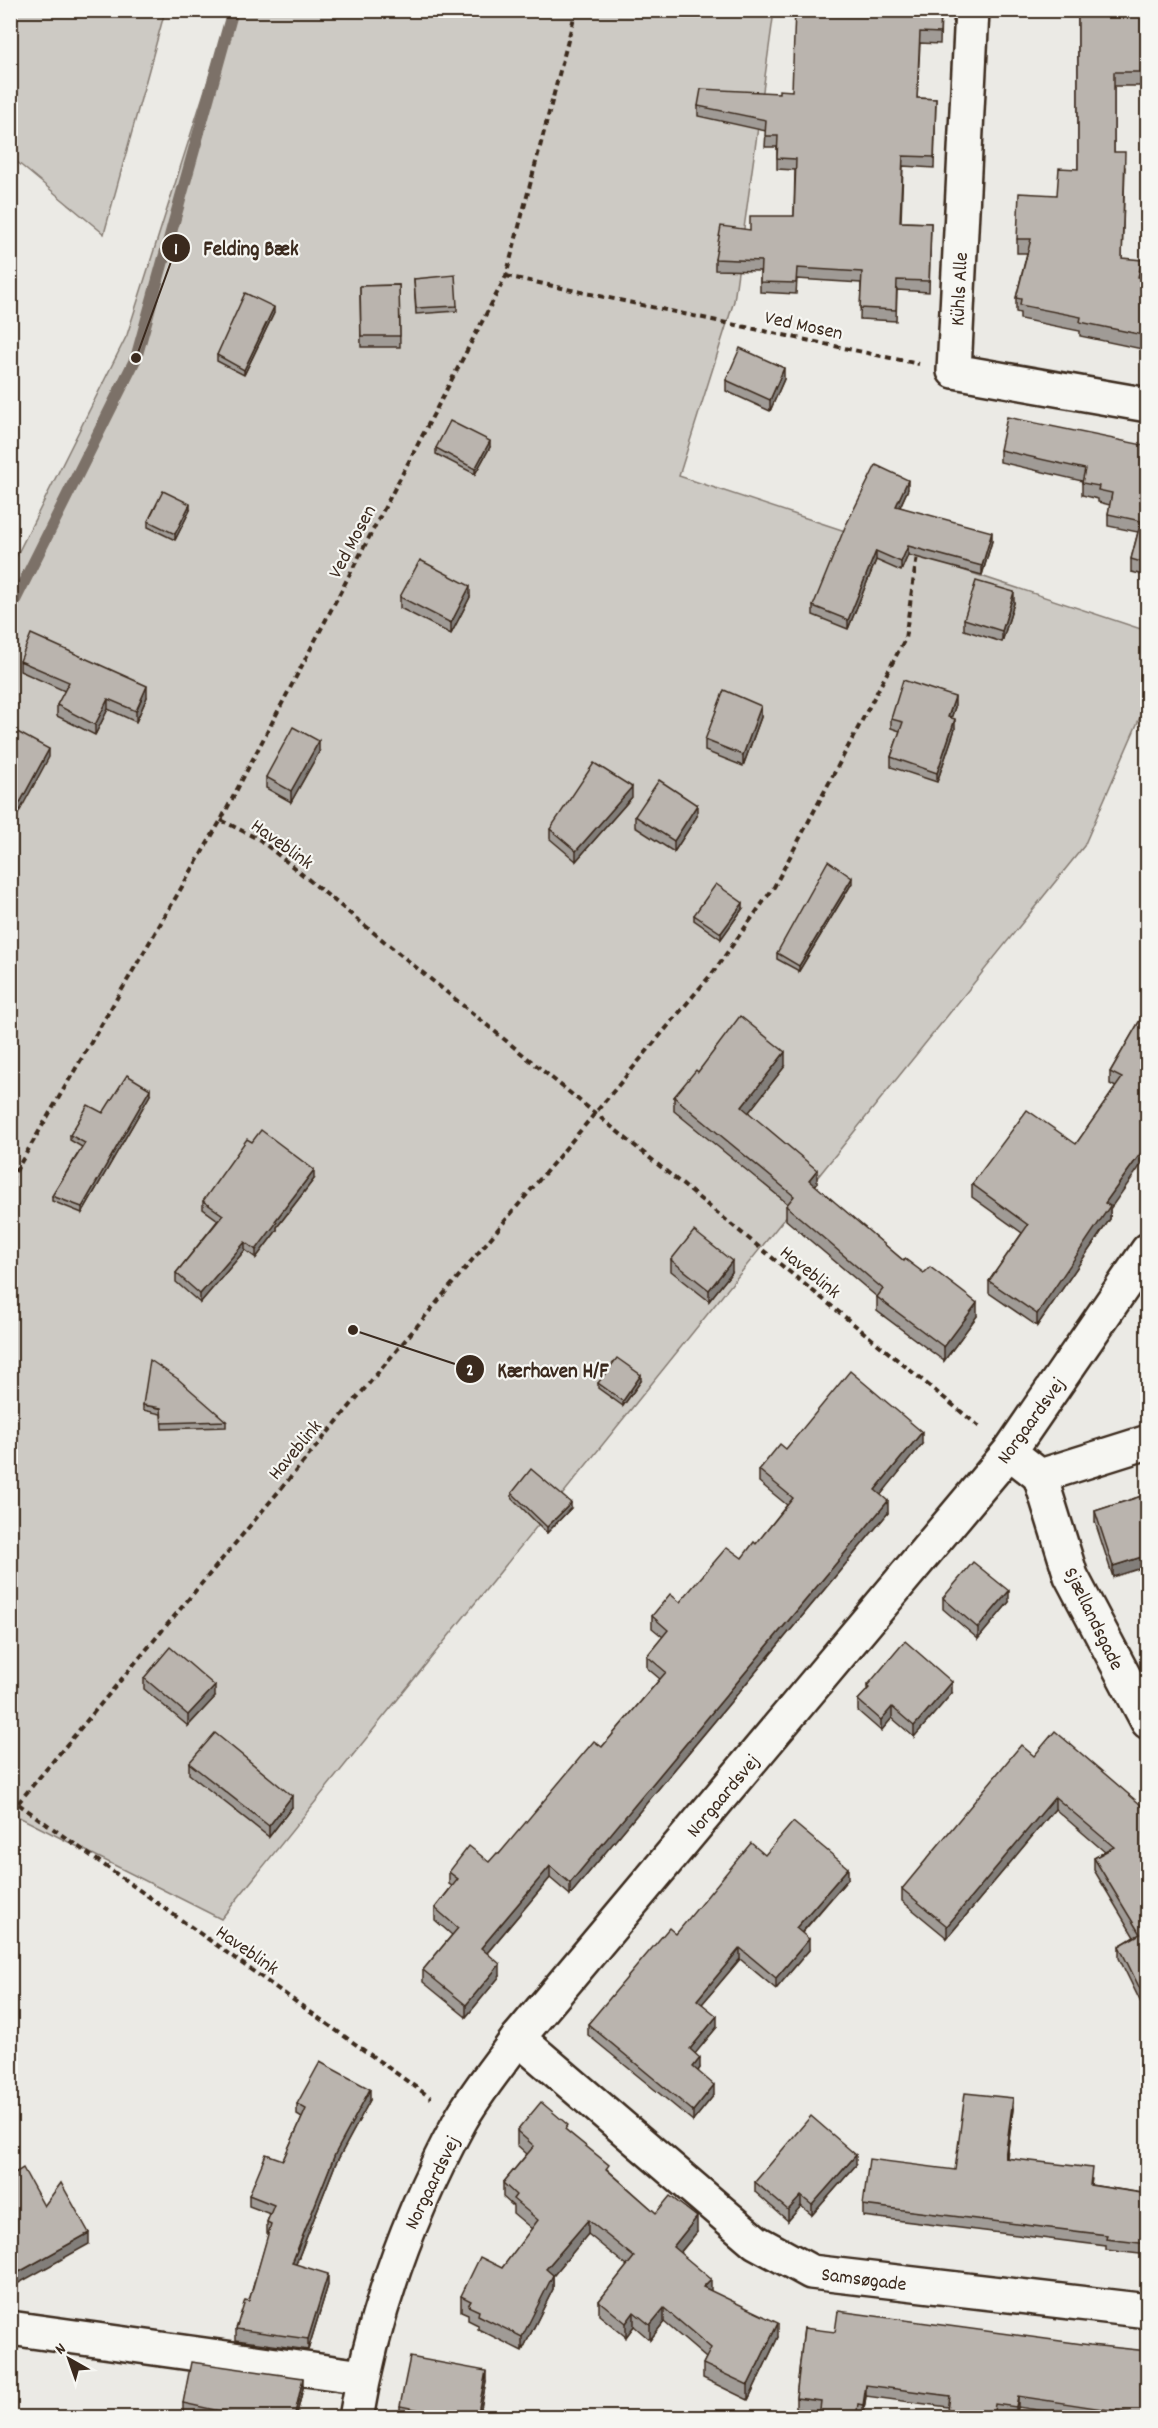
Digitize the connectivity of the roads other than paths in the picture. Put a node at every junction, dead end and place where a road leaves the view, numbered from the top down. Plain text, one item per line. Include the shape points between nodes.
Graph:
1 (972, 10) edge
2 (1148, 405) edge
3 (1148, 1250) edge
4 (1148, 1442) edge
5 (1010, 1451) junction
6 (1040, 1476) junction
7 (1148, 1722) edge
8 (518, 2038) junction
9 (1148, 2311) edge
10 (10, 2328) edge
11 (363, 2377) junction
12 (357, 2418) edge

1 - 2 street, Kühls Alle via 954,371
3 - 5 street, Norgaardsvej
4 - 6 street
5 - 6 street
5 - 8 street, Norgaardsvej
6 - 7 street, Sjællandsgade via 1071,1576
8 - 9 street, Samsøgade via 756,2242 811,2272
8 - 11 street, Norgaardsvej via 461,2119 402,2242
10 - 11 street
11 - 12 street, Norgaardsvej

